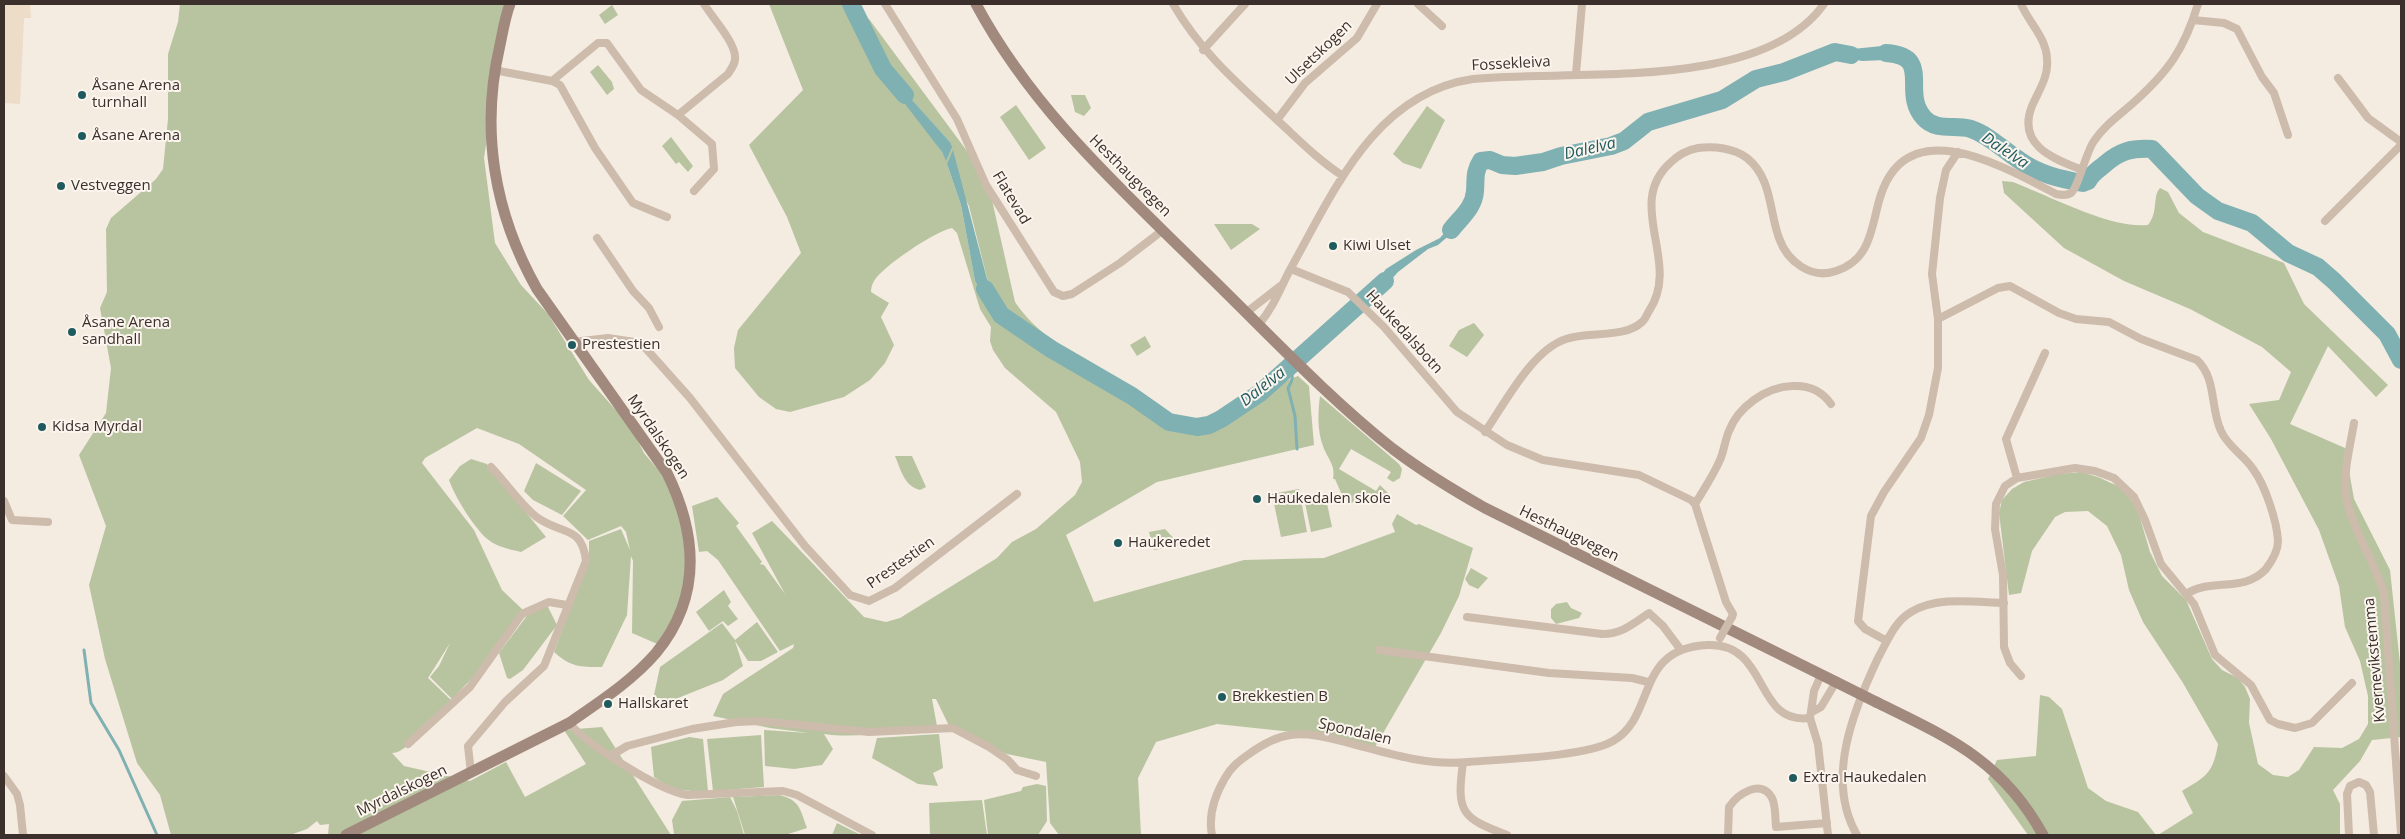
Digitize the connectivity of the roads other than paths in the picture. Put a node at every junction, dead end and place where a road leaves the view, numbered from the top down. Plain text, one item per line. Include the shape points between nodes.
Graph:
1 (510, 4) edge
2 (704, 4) edge
3 (885, 4) edge
4 (976, 4) edge
5 (1173, 4) edge
6 (1244, 4) edge
7 (1377, 4) edge
8 (1418, 4) edge
9 (1582, 4) edge
10 (1824, 4) edge
11 (2021, 4) edge
12 (2198, 4) edge
13 (2193, 20) junction
14 (1442, 26) dead end
15 (1204, 50) junction
16 (494, 70) junction
17 (1576, 74) junction
18 (2338, 78) dead end
19 (552, 81) junction
20 (678, 115) junction
21 (1277, 120) junction
22 (2288, 135) dead end
23 (2401, 143) edge
24 (1958, 152) junction
25 (2080, 169) junction
26 (1343, 176) junction
27 (694, 191) dead end
28 (667, 217) dead end
29 (2325, 221) dead end
30 (1163, 230) junction
31 (597, 238) dead end
32 (1291, 269) junction
33 (1283, 284) junction
34 (1246, 312) junction
35 (1938, 319) junction
36 (1259, 324) junction
37 (659, 327) dead end
38 (573, 342) junction
39 (2045, 353) dead end
40 (1831, 404) dead end
41 (2354, 423) dead end
42 (1485, 432) junction
43 (491, 466) dead end
44 (2016, 478) junction
45 (1017, 494) dead end
46 (4, 501) edge
47 (1695, 504) junction
48 (48, 522) dead end
49 (2188, 593) junction
50 (2004, 603) junction
51 (567, 605) junction
52 (1467, 617) dead end
53 (1887, 641) junction
54 (1718, 642) junction
55 (1379, 650) dead end
56 (1681, 650) junction
57 (1821, 675) junction
58 (2020, 676) dead end
59 (1648, 682) junction
60 (1836, 682) junction
61 (2352, 683) dead end
62 (1811, 715) junction
63 (569, 723) junction
64 (408, 744) dead end
65 (612, 756) junction
66 (1463, 763) junction
67 (471, 774) junction
68 (4, 776) edge
69 (1036, 776) dead end
70 (2401, 813) edge
71 (1827, 823) junction
72 (2401, 833) edge
73 (23, 835) edge
74 (346, 835) edge
75 (872, 835) edge
76 (1212, 835) edge
77 (1507, 835) edge
78 (1728, 835) edge
79 (1828, 835) edge
80 (1857, 835) edge
81 (2043, 835) edge
82 (2349, 835) edge
83 (2374, 835) edge

1 - 16 main road, Myrdalskogen
2 - 20 street via 731,44 734,66
3 - 30 street, Flatevad via 957,120 986,185 1054,292 1063,296 1072,294
4 - 30 main road, Hesthaugvegen via 1040,101 1090,158
5 - 15 street
6 - 15 street
7 - 21 street, Ulsetskogen via 1357,38 1305,83
8 - 14 street
9 - 17 street
10 - 17 street, Fossekleiva via 1788,35 1726,62 1697,68
11 - 25 street via 2044,42 2048,61 2044,81 2029,116 2031,134 2043,153
12 - 13 street
13 - 22 street via 2224,23 2238,29 2262,77 2274,93
13 - 25 street via 2172,63 2153,85 2106,125 2093,142
15 - 21 street
16 - 19 street
16 - 38 main road, Myrdalskogen via 490,135 494,174 507,223 529,276
17 - 26 street, Fossekleiva via 1473,79 1428,91 1385,121
18 - 23 street via 2368,118
19 - 20 street via 598,43 607,43 641,90
19 - 28 street via 560,84 595,148 633,203
20 - 27 street via 712,144 714,169
21 - 26 street
23 - 29 street
24 - 25 street via 1989,162 2056,194 2072,192
24 - 35 street via 1946,170 1940,198 1932,274
24 - 42 street via 1930,149 1904,160 1885,182 1870,240 1862,254 1840,270 1820,274 1800,267 1785,251 1766,186 1746,158 1720,148 1705,147 1684,152 1665,167 1652,190 1651,215 1661,281 1653,304 1641,323 1609,334 1572,337 1552,346 1530,366
26 - 32 street, Fossekleiva
30 - 34 main road, Hesthaugvegen
31 - 37 street via 633,291 649,308
32 - 33 street, Fossekleiva
32 - 42 street, Haukedalsbotn via 1340,287 1354,297 1445,400
33 - 34 street, Fossekleiva
33 - 36 street, Fossekleiva
34 - 36 main road, Hesthaugvegen
35 - 49 street via 1998,288 2010,286 2059,313 2109,322 2141,339 2197,360 2204,367 2220,430 2253,469 2264,489 2278,541 2272,561 2254,578 2239,584 2196,589
35 - 53 street via 1938,368 1925,428 1877,504 1869,526 1858,621 1865,629
36 - 57 main road, Hesthaugvegen via 1394,449 1459,493 1548,541
38 - 45 street, Prestestien via 608,338 641,343 696,405 805,546 850,596 861,600 875,600 895,588
38 - 63 main road, Myrdalskogen via 667,473 685,514 691,558 683,603 656,653 628,679
39 - 44 street via 2006,439
40 - 47 street via 1815,389 1797,385 1765,394 1749,404 1729,429 1719,463
41 - 70 street, Kvernevikstemma via 2345,472 2346,495 2353,522 2384,593
42 - 47 street, Haukedalsbotn via 1543,460 1640,475
43 - 51 street, Myrdalskogen via 538,518 574,534 584,546 586,562
44 - 49 street via 2075,468 2114,478 2140,506 2155,552 2166,572
44 - 50 street via 2005,486 1995,510
46 - 48 street via 12,520
47 - 54 street, bridge via 1724,596 1733,614
49 - 61 street via 2215,655 2251,685 2270,720 2296,728 2312,723
50 - 53 street via 1944,602 1920,608 1904,617
50 - 58 street via 2004,647
51 - 64 street via 549,602 522,614 470,687
51 - 67 street, Myrdalskogen via 544,666 505,702 468,746
52 - 56 street via 1608,634 1625,630 1649,613
53 - 80 street via 1857,704 1849,733 1843,799 1848,820
54 - 56 street, Spondalen
54 - 62 street, Spondalen via 1750,664 1780,712 1797,719
55 - 59 street
56 - 59 street, Spondalen via 1663,662
57 - 60 main road, Hesthaugvegen
57 - 62 street via 1814,691
59 - 66 street, Spondalen via 1628,727 1604,745 1581,751
60 - 62 street via 1821,707
60 - 81 main road, Hesthaugvegen, bridge via 1958,744 1986,763 2019,797
62 - 71 street via 1818,744
63 - 65 street
63 - 67 main road, Myrdalskogen
65 - 69 street via 627,746 692,729 736,722 761,721 869,732 953,728 989,747 1016,770
65 - 75 street via 672,792 688,795 783,791 797,795
66 - 76 street, Spondalen via 1421,761 1317,736 1290,735 1254,751 1231,768 1213,806
66 - 77 street via 1460,784 1466,813 1478,824
67 - 74 main road, Myrdalskogen
68 - 73 street via 17,794
70 - 72 street, Kvernevikstemma
71 - 78 street via 1776,826 1772,797 1756,789 1740,795 1729,807
71 - 79 street
82 - 83 street via 2346,794 2350,786 2359,782 2370,792

